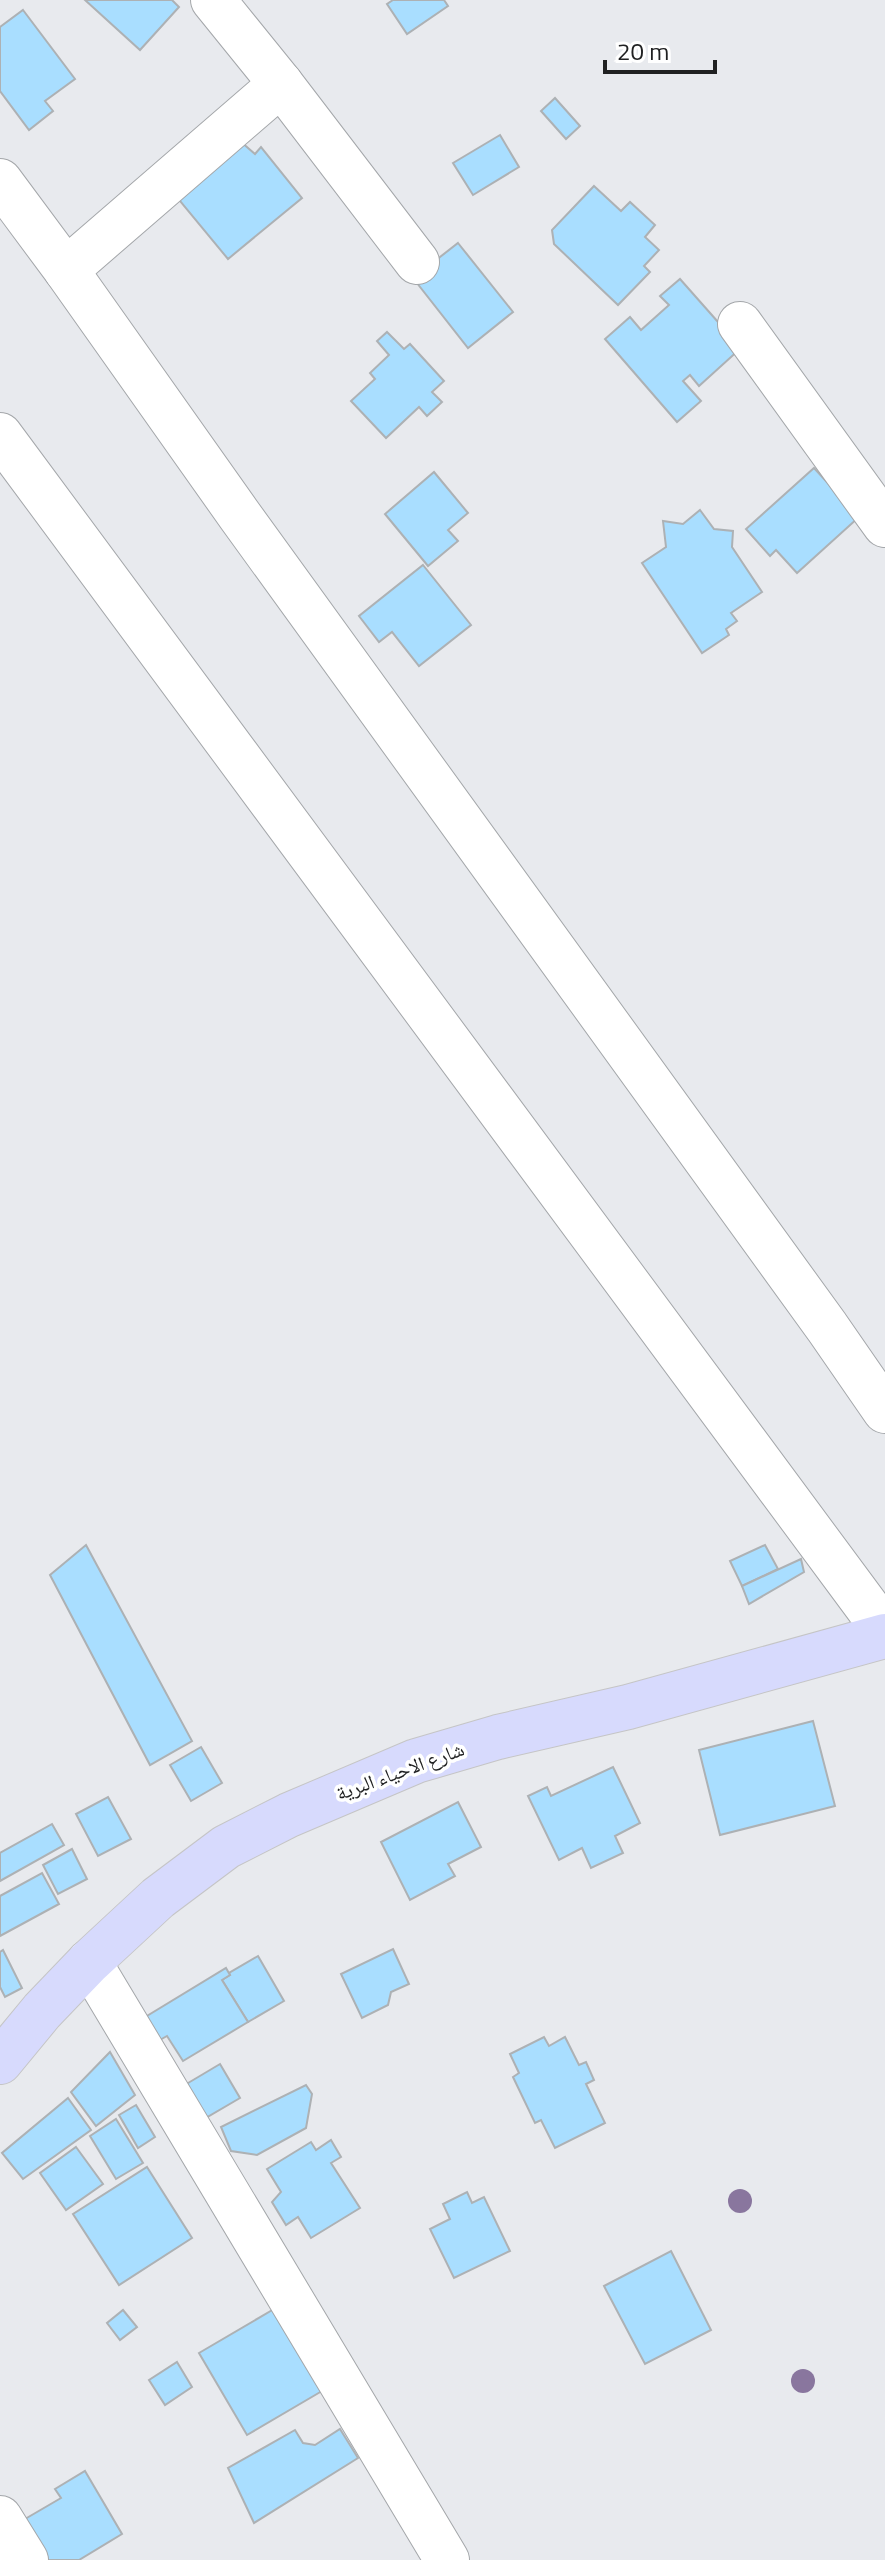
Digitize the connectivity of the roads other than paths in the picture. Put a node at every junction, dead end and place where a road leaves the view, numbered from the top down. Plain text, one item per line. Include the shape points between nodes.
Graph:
1 (213, 0) edge
2 (281, 84) junction
3 (0, 181) edge
4 (417, 262) dead end
5 (66, 270) junction
6 (740, 324) dead end
7 (0, 435) edge
8 (885, 525) edge
9 (885, 1411) edge
10 (885, 1634) edge
11 (89, 1962) junction
12 (0, 2062) edge
13 (0, 2518) edge
14 (26, 2560) edge
15 (447, 2560) edge

1 - 2 street
2 - 4 street
2 - 5 street
3 - 5 street
5 - 9 street
6 - 8 street
7 - 10 street
10 - 11 main road, شارع الاحياء البرية via 628,1707 484,1741 347,1789 226,1847 158,1898
11 - 12 main road, شارع الاحياء البرية
11 - 15 street
13 - 14 street

